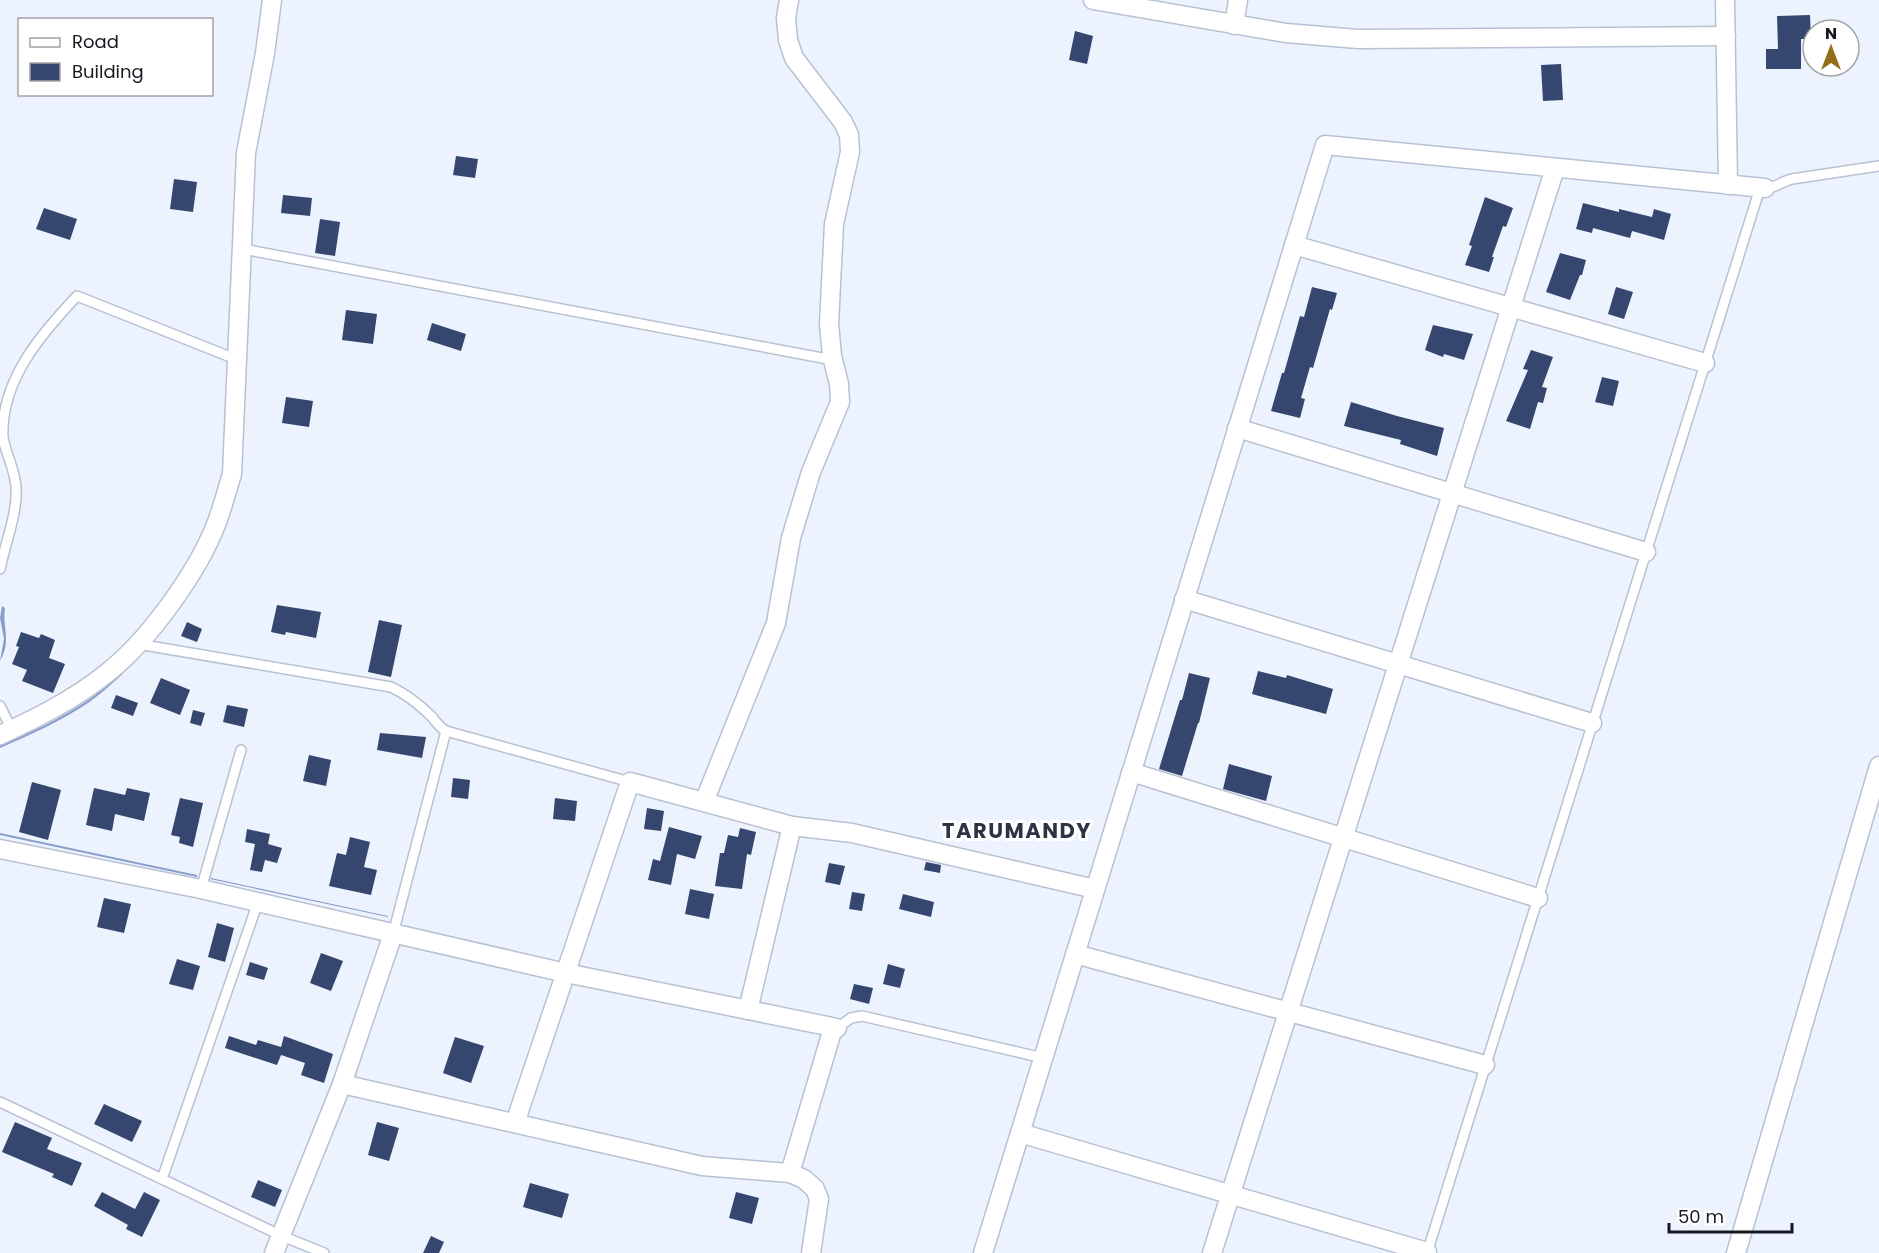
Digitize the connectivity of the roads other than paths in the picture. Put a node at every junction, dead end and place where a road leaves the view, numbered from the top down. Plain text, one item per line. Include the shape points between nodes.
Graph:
1 (272, 0) edge
2 (789, 0) edge
3 (1093, 0) edge
4 (1238, 0) edge
5 (1725, 0) edge
6 (1234, 25) junction
7 (1726, 36) junction
8 (1879, 166) edge
9 (1556, 168) junction
10 (1728, 185) junction
11 (1762, 188) junction
12 (1294, 245) junction
13 (243, 249) junction
14 (1511, 308) junction
15 (238, 360) junction
16 (834, 360) junction
17 (1705, 363) junction
18 (1237, 428) junction
19 (1452, 494) junction
20 (1646, 552) junction
21 (0, 569) edge
22 (1184, 599) junction
23 (138, 644) junction
24 (1399, 664) junction
25 (0, 706) edge
26 (1592, 723) junction
27 (446, 731) junction
28 (6, 732) edge
29 (241, 750) dead end
30 (1879, 766) edge
31 (1131, 772) junction
32 (630, 783) junction
33 (704, 802) junction
34 (792, 826) junction
35 (1344, 838) junction
36 (0, 849) edge
37 (201, 889) junction
38 (1095, 890) junction
39 (1538, 898) junction
40 (258, 902) junction
41 (393, 934) junction
42 (1075, 954) junction
43 (566, 973) junction
44 (747, 1010) junction
45 (1289, 1012) junction
46 (835, 1028) junction
47 (1043, 1058) junction
48 (1485, 1065) junction
49 (342, 1084) junction
50 (0, 1102) edge
51 (515, 1123) junction
52 (1020, 1133) junction
53 (790, 1173) junction
54 (162, 1179) junction
55 (1231, 1195) junction
56 (282, 1236) junction
57 (1427, 1252) edge
58 (274, 1253) edge
59 (324, 1253) edge
60 (811, 1253) edge
61 (983, 1253) edge
62 (1212, 1253) edge
63 (1736, 1253) edge

1 - 13 street via 246,153
2 - 16 street via 786,18 794,58 849,135 850,152 834,224 829,324
3 - 6 street
4 - 6 street
5 - 7 street
6 - 7 street via 1358,39
7 - 10 street
8 - 11 lane via 1791,179
9 - 10 street
9 - 12 street via 1325,145
9 - 14 street
10 - 11 street
11 - 17 lane
12 - 14 street
12 - 18 street
13 - 15 street
13 - 16 lane
14 - 17 street
14 - 19 street
15 - 21 lane via 77,296 34,343 5,393 0,411 16,500
15 - 23 street via 232,474 217,523 192,571
16 - 33 street via 840,402 811,472 791,538 776,623
17 - 20 lane
18 - 19 street
18 - 22 street
19 - 20 street
19 - 24 street
20 - 26 lane
22 - 24 street
22 - 31 street
23 - 27 lane via 391,687
23 - 28 street via 109,672 75,696
24 - 26 street
24 - 35 street
25 - 28 lane
26 - 39 lane
27 - 32 lane
27 - 41 lane
29 - 37 lane
30 - 63 street
31 - 35 street
31 - 38 street
32 - 33 street
32 - 43 street
33 - 34 street
34 - 38 street via 852,833
34 - 44 street
35 - 39 street
35 - 45 street
36 - 37 street
37 - 40 street
38 - 42 street
39 - 48 lane
40 - 41 street
40 - 54 lane
41 - 43 street
41 - 49 street
42 - 45 street
42 - 47 street
43 - 44 street
43 - 51 street
44 - 46 street
45 - 48 street
45 - 55 street
46 - 47 lane via 862,1016
46 - 53 street
47 - 52 street
48 - 57 lane
49 - 51 street
49 - 56 street
50 - 54 lane
51 - 53 street via 702,1166
52 - 55 street
52 - 61 street
53 - 60 street via 804,1179 819,1199
54 - 56 lane
55 - 57 street
55 - 62 street
56 - 58 street
56 - 59 lane

